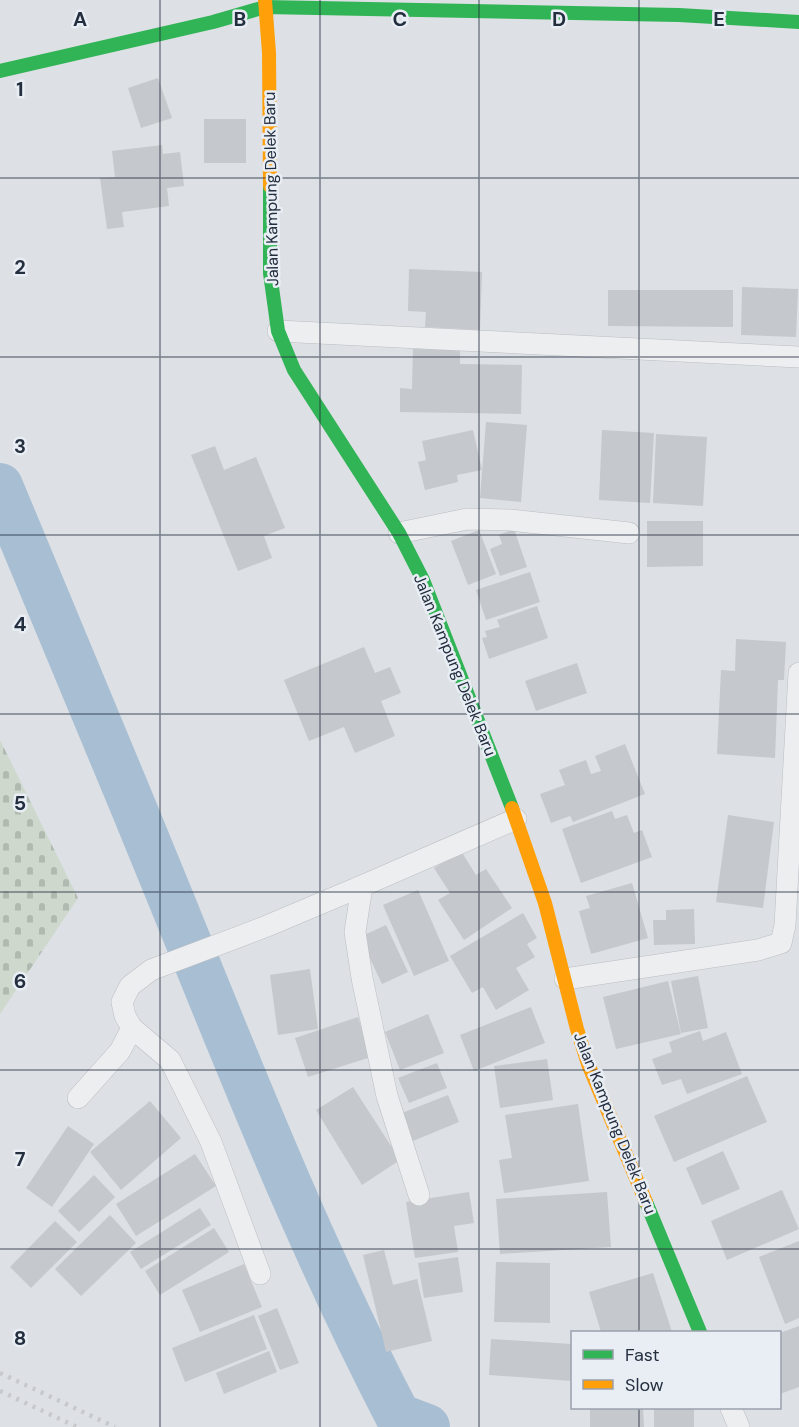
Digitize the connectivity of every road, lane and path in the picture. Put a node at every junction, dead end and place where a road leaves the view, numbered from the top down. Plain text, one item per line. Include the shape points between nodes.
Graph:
1 (265, 4) edge
2 (679, 8) edge
3 (799, 22) edge
4 (0, 71) edge
5 (278, 331) junction
6 (799, 357) edge
7 (399, 533) junction
8 (629, 533) dead end
9 (799, 673) edge
10 (516, 819) junction
11 (362, 886) junction
12 (565, 979) junction
13 (132, 1028) junction
14 (78, 1098) dead end
15 (419, 1195) dead end
16 (260, 1274) dead end
17 (700, 1331) edge
18 (732, 1409) edge
19 (739, 1427) edge

1 - 2 street
1 - 4 street via 213,22
1 - 5 street, Jalan Kampung Delek Baru via 269,52 270,273
2 - 3 street
5 - 6 street
5 - 7 street, Jalan Kampung Delek Baru via 294,370
7 - 8 street via 467,519
7 - 10 street, Jalan Kampung Delek Baru via 423,580
9 - 12 street via 781,943 758,950
10 - 11 street
10 - 12 street, Jalan Kampung Delek Baru via 545,903
11 - 13 street via 151,970 130,986 122,1002
11 - 15 street via 355,932 362,978 387,1096
12 - 17 street, Jalan Kampung Delek Baru via 588,1064
13 - 14 street via 120,1051
13 - 16 street via 170,1060 211,1142
18 - 19 street

